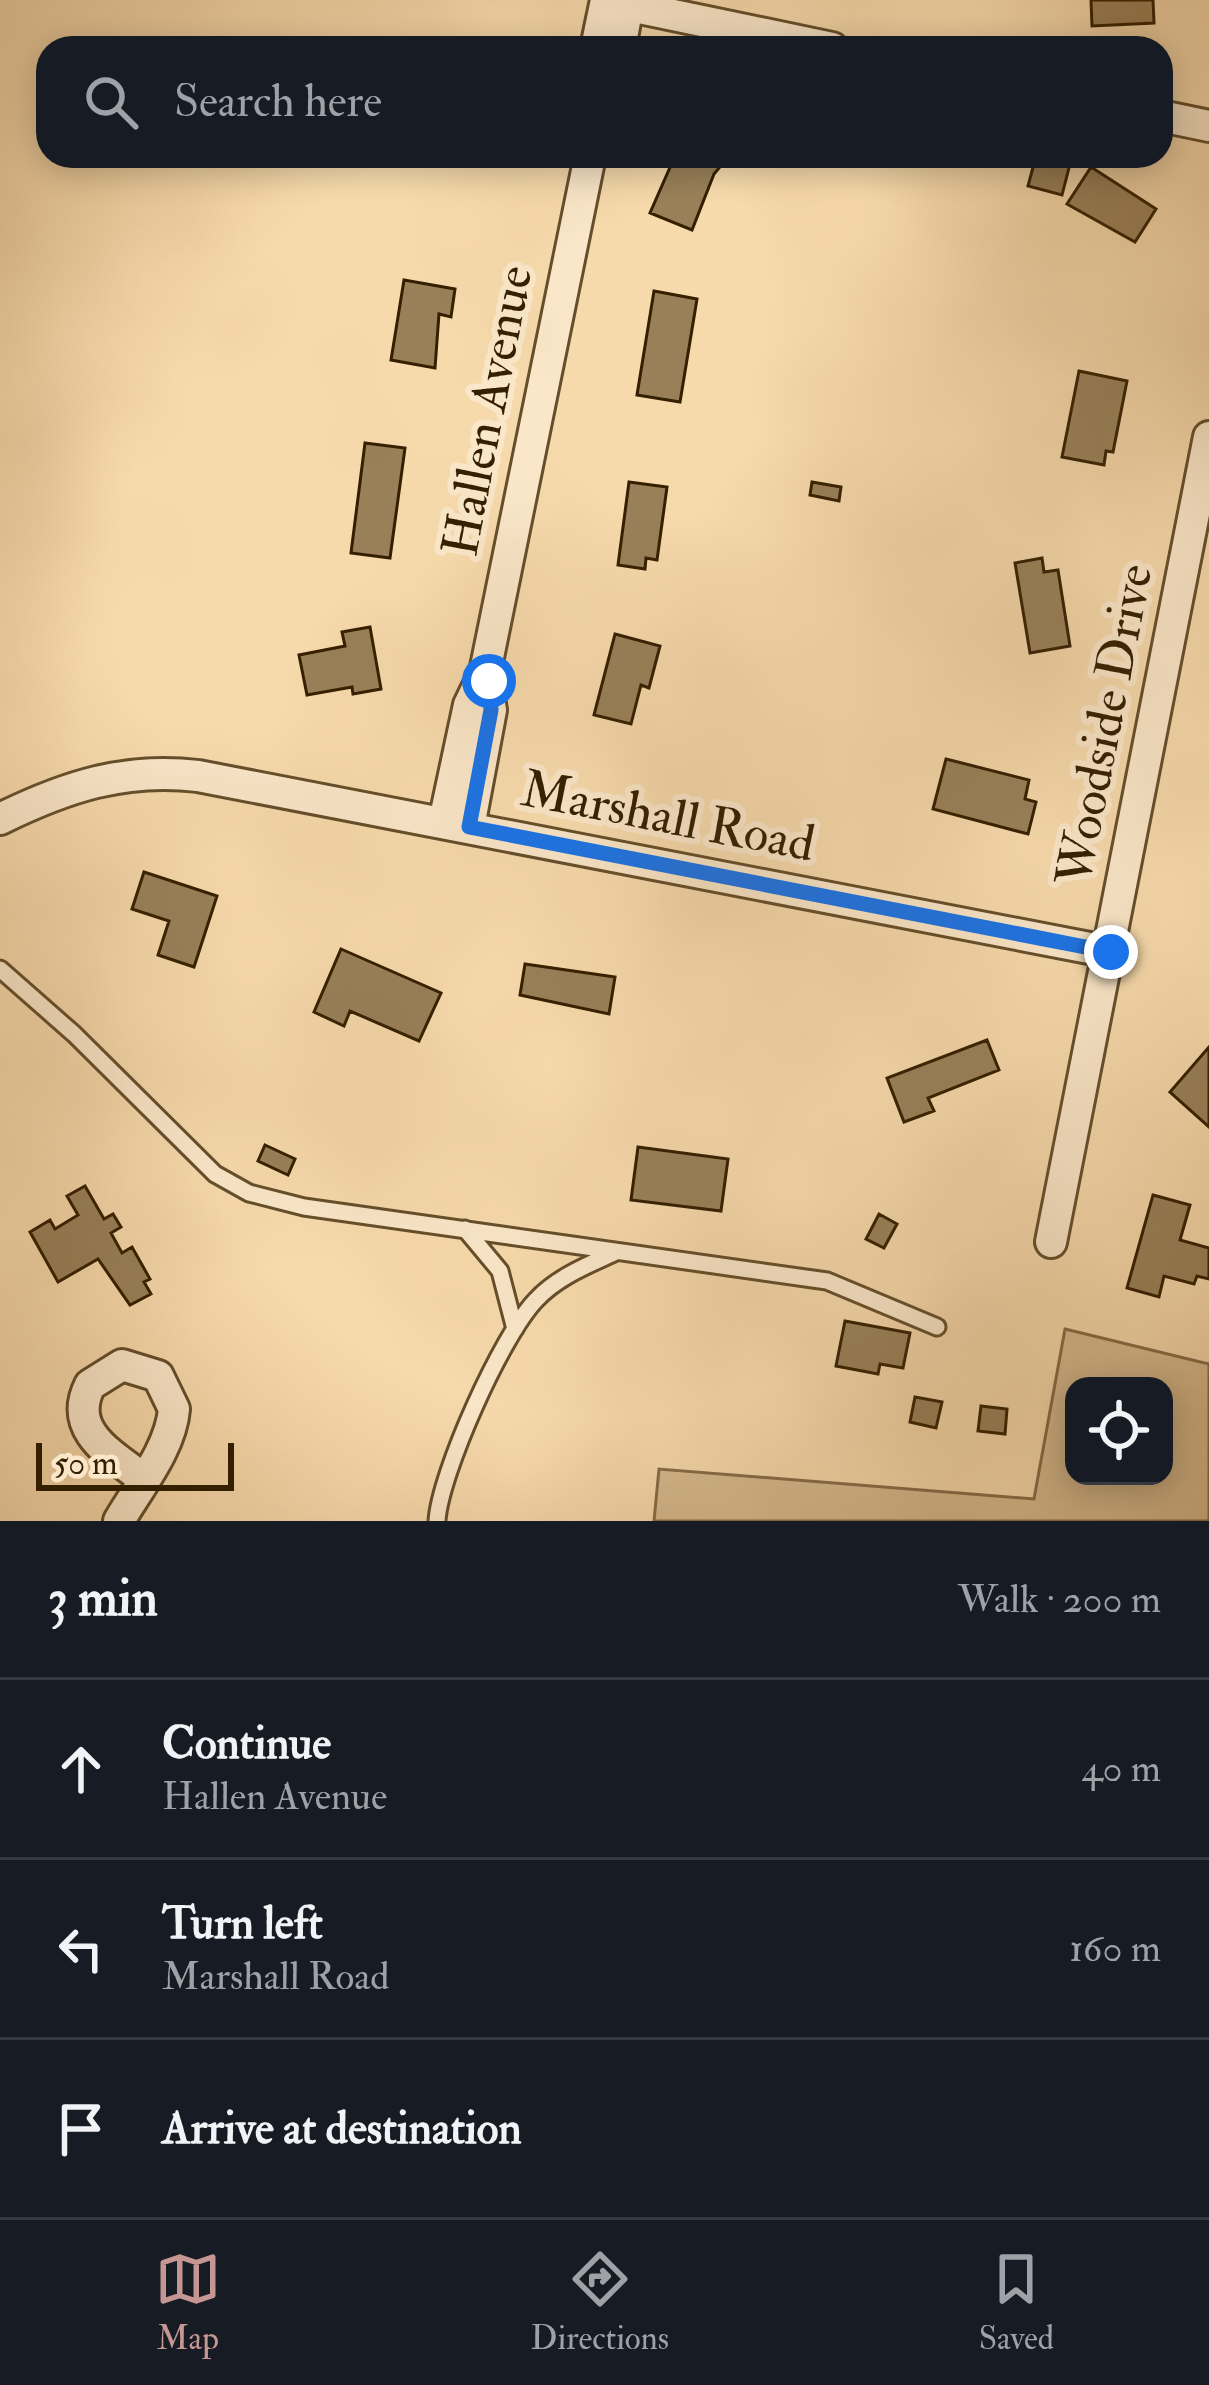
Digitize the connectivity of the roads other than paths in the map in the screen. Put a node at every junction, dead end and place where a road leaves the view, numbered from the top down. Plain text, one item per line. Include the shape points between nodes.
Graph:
1 (617, 2) edge
2 (601, 36) edge
3 (619, 36) edge
4 (776, 36) edge
5 (1173, 118) edge
6 (1209, 126) edge
7 (584, 168) edge
8 (1209, 437) edge
9 (0, 819) edge
10 (456, 825) junction
11 (1111, 952) junction
12 (0, 969) edge
13 (466, 1228) junction
14 (1051, 1242) dead end
15 (618, 1250) junction
16 (937, 1328) dead end
17 (515, 1329) junction
18 (144, 1479) junction
19 (118, 1521) edge
20 (437, 1521) edge

1 - 2 street
1 - 3 street
1 - 4 street
5 - 6 street
7 - 10 street, Hallen Avenue via 485,672 491,710
8 - 11 street, Woodside Drive
9 - 10 street, Marshall Road via 91,781 156,772
10 - 11 street, Marshall Road
11 - 14 street, Woodside Drive
12 - 13 lane via 233,1185 304,1207
13 - 15 lane
13 - 17 lane via 508,1288
15 - 16 lane via 827,1281
15 - 17 lane via 539,1296
17 - 20 lane via 452,1460
18 - 18 street via 169,1432 171,1394 145,1368 107,1370 86,1391 83,1414 91,1437
18 - 19 street

